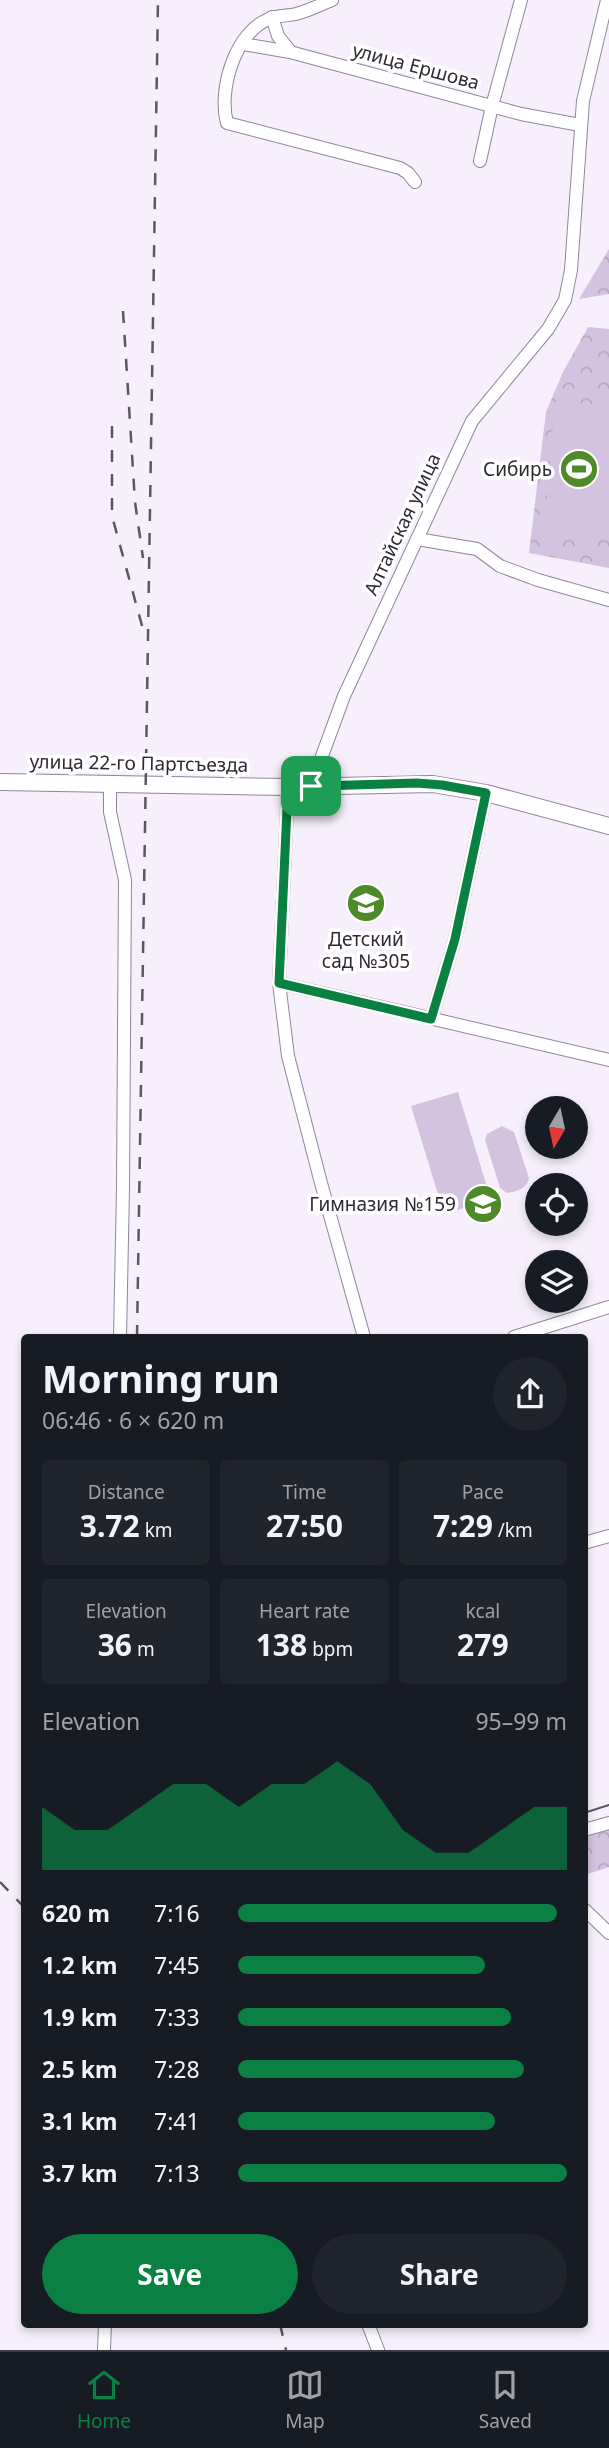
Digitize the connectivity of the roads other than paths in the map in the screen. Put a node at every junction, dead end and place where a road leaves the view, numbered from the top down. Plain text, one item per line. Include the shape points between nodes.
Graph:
1 (332, 0) edge
2 (521, 0) edge
3 (607, 0) edge
4 (272, 17) junction
5 (243, 44) junction
6 (290, 51) junction
7 (492, 106) junction
8 (580, 125) junction
9 (480, 161) dead end
10 (415, 182) dead end
11 (417, 539) junction
12 (609, 600) edge
13 (0, 782) edge
14 (110, 784) junction
15 (311, 786) junction
16 (288, 787) junction
17 (486, 793) junction
18 (609, 826) edge
19 (279, 983) junction
20 (431, 1019) junction
21 (609, 1060) edge
22 (609, 1307) edge
23 (120, 1334) edge
24 (363, 1334) edge
25 (524, 1334) edge
26 (609, 1536) edge
27 (588, 1542) edge
28 (609, 1822) edge
29 (588, 1829) edge
30 (588, 1913) edge
31 (609, 1933) edge
32 (105, 2328) edge
33 (370, 2328) edge
34 (104, 2350) edge
35 (378, 2350) edge

1 - 4 street
2 - 7 street
3 - 8 street via 587,76
4 - 5 street via 254,27
4 - 6 street via 278,36
5 - 6 street, улица Ершова
5 - 10 street via 228,76 224,97 227,124 400,168
6 - 7 street, улица Ершова
7 - 8 street, улица Ершова
7 - 9 street
8 - 11 street, Алтайская улица via 565,300 548,329 472,421
11 - 12 street via 477,549 500,566
11 - 15 street, Алтайская улица via 344,696
13 - 14 main road, улица 22-го Партсъезда
14 - 16 main road, улица 22-го Партсъезда
14 - 23 street via 110,812 125,880
15 - 16 main road, улица 22-го Партсъезда
15 - 17 main road, улица 22-го Партсъезда via 417,783
16 - 19 street
17 - 18 main road, улица 22-го Партсъезда
17 - 20 street via 455,939
19 - 20 street
19 - 24 street via 293,1079
20 - 21 street
22 - 25 street
26 - 27 street
28 - 29 street
30 - 31 street
32 - 34 street
33 - 35 street

